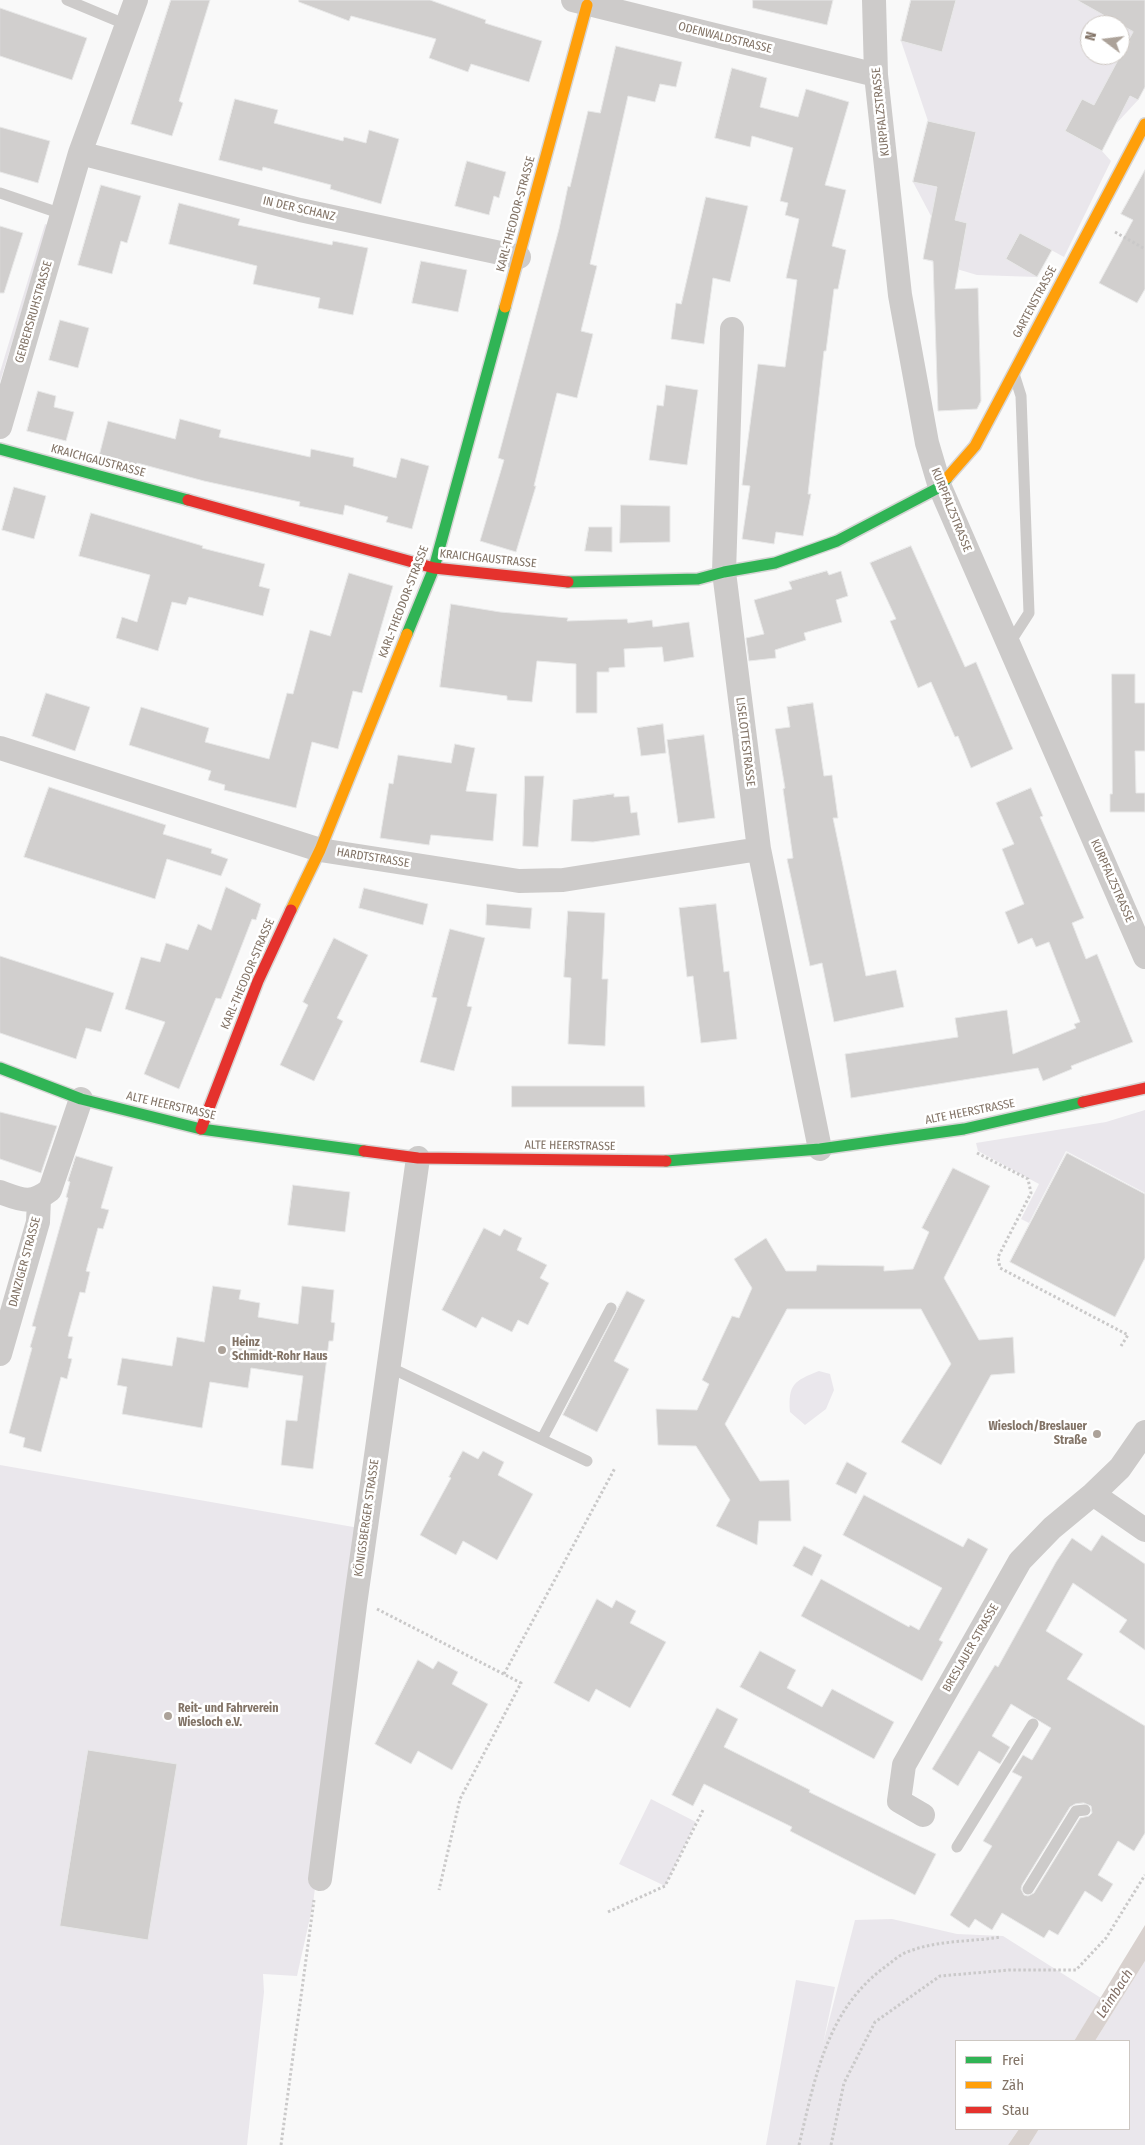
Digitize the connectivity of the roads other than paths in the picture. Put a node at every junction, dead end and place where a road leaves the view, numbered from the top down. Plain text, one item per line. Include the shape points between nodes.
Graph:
1 (67, 0) edge
2 (136, 0) edge
3 (874, 0) edge
4 (580, 2) edge
5 (127, 25) junction
6 (876, 75) junction
7 (1145, 124) edge
8 (80, 153) junction
9 (0, 193) edge
10 (62, 214) junction
11 (519, 257) junction
12 (732, 329) dead end
13 (1014, 372) junction
14 (2, 415) edge
15 (0, 449) edge
16 (940, 487) junction
17 (434, 568) junction
18 (724, 572) junction
19 (1008, 645) junction
20 (0, 748) edge
21 (759, 849) junction
22 (320, 850) junction
23 (1145, 957) edge
24 (0, 1068) edge
25 (1145, 1088) edge
26 (81, 1098) junction
27 (201, 1129) junction
28 (820, 1149) junction
29 (418, 1158) junction
30 (0, 1192) edge
31 (39, 1199) junction
32 (610, 1308) dead end
33 (0, 1354) edge
34 (388, 1366) junction
35 (1145, 1432) edge
36 (542, 1439) junction
37 (587, 1461) dead end
38 (1093, 1494) junction
39 (1145, 1530) edge
40 (1033, 1724) dead end
41 (1085, 1810) dead end
42 (923, 1815) dead end
43 (957, 1847) dead end
44 (320, 1879) road end
45 (1028, 1889) dead end

1 - 5 lane
2 - 5 street, GERBERSRUHSTRASSE
3 - 6 street, KURPFALZSTRASSE
4 - 6 street, ODENWALDSTRASSE
4 - 11 street, KARL-THEODOR-STRASSE
5 - 8 street, GERBERSRUHSTRASSE
6 - 16 street, KURPFALZSTRASSE via 900,295 927,442
7 - 13 street, GARTENSTRASSE
8 - 10 street, GERBERSRUHSTRASSE
8 - 11 street, IN DER SCHANZ via 300,210
9 - 10 lane
10 - 14 street, GERBERSRUHSTRASSE
11 - 17 street, KARL-THEODOR-STRASSE
12 - 18 street, LISELOTTESTRASSE
13 - 16 street, GARTENSTRASSE via 975,446
13 - 19 lane via 1021,396 1029,613
15 - 17 street, KRAICHGAUSTRASSE
16 - 18 street, KRAICHGAUSTRASSE via 838,541 775,563
16 - 19 street, KURPFALZSTRASSE
17 - 18 street, KRAICHGAUSTRASSE via 572,582 698,579
17 - 22 street, KARL-THEODOR-STRASSE
18 - 21 street, LISELOTTESTRASSE
19 - 23 street, KURPFALZSTRASSE
20 - 22 street, HARDTSTRASSE
21 - 22 street, HARDTSTRASSE via 563,880 520,881
21 - 28 street, LISELOTTESTRASSE
22 - 27 street, KARL-THEODOR-STRASSE via 258,981
24 - 26 street, ALTE HEERSTRASSE
25 - 28 street, ALTE HEERSTRASSE via 964,1129
26 - 27 street, ALTE HEERSTRASSE
26 - 31 street, DANZIGER STRASSE via 50,1190
27 - 29 street, ALTE HEERSTRASSE
28 - 29 street, ALTE HEERSTRASSE via 672,1162
29 - 34 street, KÖNIGSBERGER STRASSE
30 - 31 street, DANZIGER STRASSE via 25,1201
31 - 33 street, DANZIGER STRASSE via 38,1222
32 - 36 lane
34 - 36 lane
34 - 44 street, KÖNIGSBERGER STRASSE
35 - 38 street, BRESLAUER STRASSE via 1120,1468
36 - 37 lane
38 - 39 street
38 - 42 street, BRESLAUER STRASSE via 1052,1528 1020,1562 904,1765 899,1801
40 - 43 lane
41 - 45 lane via 1076,1811

